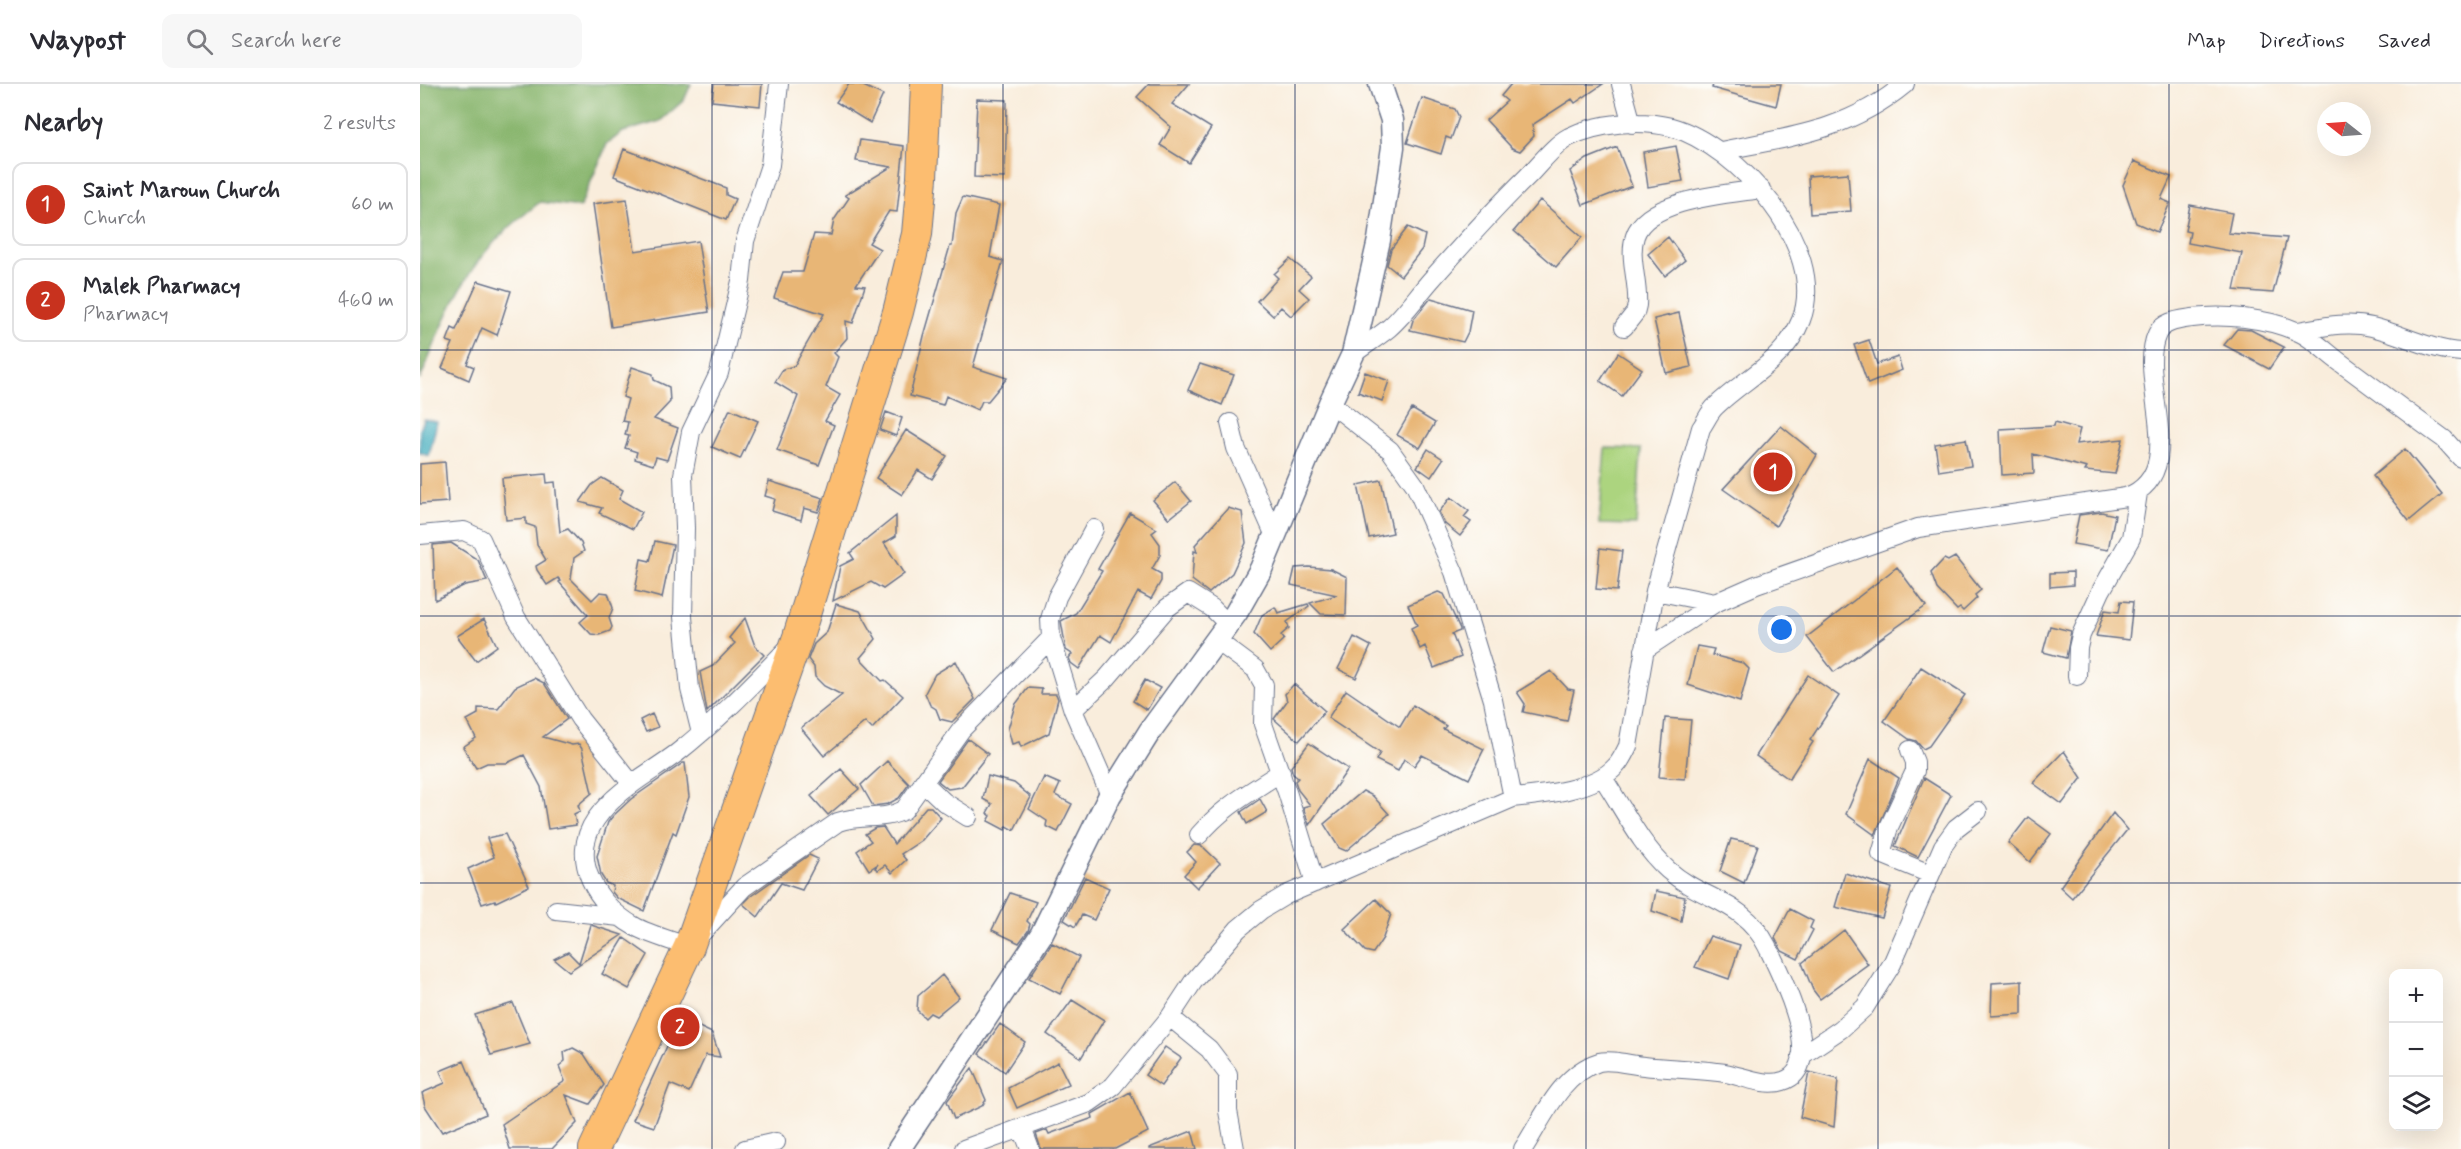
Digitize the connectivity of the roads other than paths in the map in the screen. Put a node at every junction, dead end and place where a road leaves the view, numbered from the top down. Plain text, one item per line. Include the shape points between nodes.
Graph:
1 (779, 84) edge
2 (926, 84) edge
3 (1380, 84) edge
4 (1621, 84) edge
5 (1905, 84) edge
6 (1632, 124) junction
7 (1721, 151) junction
8 (1761, 189) junction
9 (1624, 327) dead end
10 (2298, 331) junction
11 (2461, 352) edge
12 (1353, 354) junction
13 (1330, 403) junction
14 (1230, 423) dead end
15 (2461, 458) edge
16 (2138, 492) junction
17 (1094, 529) dead end
18 (420, 535) edge
19 (1275, 536) junction
20 (1655, 591) junction
21 (1715, 603) junction
22 (1222, 632) junction
23 (798, 637) junction
24 (1051, 638) junction
25 (1644, 650) junction
26 (2078, 676) dead end
27 (1073, 710) junction
28 (701, 733) junction
29 (1910, 750) dead end
30 (1281, 772) junction
31 (1603, 778) junction
32 (923, 782) junction
33 (631, 783) junction
34 (1110, 795) junction
35 (1513, 798) junction
36 (1978, 811) dead end
37 (968, 817) dead end
38 (1199, 835) dead end
39 (1930, 874) junction
40 (1315, 883) junction
41 (556, 910) dead end
42 (620, 917) junction
43 (689, 947) junction
44 (1170, 1017) junction
45 (1801, 1056) junction
46 (1022, 1128) junction
47 (776, 1142) dead end
48 (594, 1149) edge
49 (745, 1149) edge
50 (899, 1149) edge
51 (964, 1149) edge
52 (1030, 1149) edge
53 (1235, 1149) edge
54 (1523, 1149) edge

1 - 28 street via 770,165 746,241 741,281 719,373 691,432 683,475 683,617 690,689
2 - 23 highway via 914,246 898,312
3 - 12 street via 1392,120 1393,147 1379,240
4 - 6 street
5 - 7 street via 1880,102 1823,128 1787,140
6 - 7 street via 1673,127
6 - 12 street via 1592,128 1566,138 1485,220 1405,312
7 - 8 street
8 - 9 street via 1695,199 1660,211 1642,223 1635,237 1637,305
8 - 20 street via 1796,245 1804,270 1801,319 1772,363 1715,407 1701,428
10 - 11 street via 2354,324 2429,347
10 - 15 street via 2444,439
10 - 16 street via 2257,320 2208,316 2167,323 2157,332 2152,350 2160,425 2157,460
12 - 13 street
13 - 19 street
13 - 35 street via 1390,450 1415,485 1454,572 1493,700
14 - 19 street via 1236,448
16 - 21 street via 1918,528
16 - 26 street via 2131,538 2081,635
17 - 24 street via 1057,597 1050,619
18 - 33 street via 464,531 481,539 516,617 580,719
19 - 22 street via 1261,569
20 - 21 street
20 - 25 street
21 - 25 street
22 - 27 street via 1212,608 1188,593 1167,609 1107,678
22 - 30 street via 1264,685 1263,724
22 - 34 street via 1177,691
23 - 28 street
23 - 43 highway
24 - 27 street
24 - 32 street via 961,730
25 - 31 street via 1628,746 1617,766
27 - 34 street
28 - 33 street
29 - 39 street via 1915,771 1881,854
30 - 38 street via 1219,812
30 - 40 street
31 - 35 street via 1552,794
31 - 45 street via 1667,869 1738,911 1756,928 1796,1013 1803,1044
32 - 37 street
32 - 43 street via 904,810 893,816 838,822 779,861 744,887
33 - 42 street via 595,820 584,850 588,879
34 - 50 street via 1041,935
35 - 40 street
36 - 39 street via 1956,828
39 - 45 street via 1892,964 1865,1007
40 - 44 street via 1286,894 1238,929 1192,982
41 - 42 street
42 - 43 street
43 - 48 highway
44 - 46 street via 1113,1086 1089,1103
44 - 53 street via 1209,1049 1228,1074 1228,1111
45 - 54 street via 1796,1071 1784,1081 1770,1083 1724,1073 1601,1061 1571,1077
46 - 51 street
46 - 52 street
47 - 49 street

